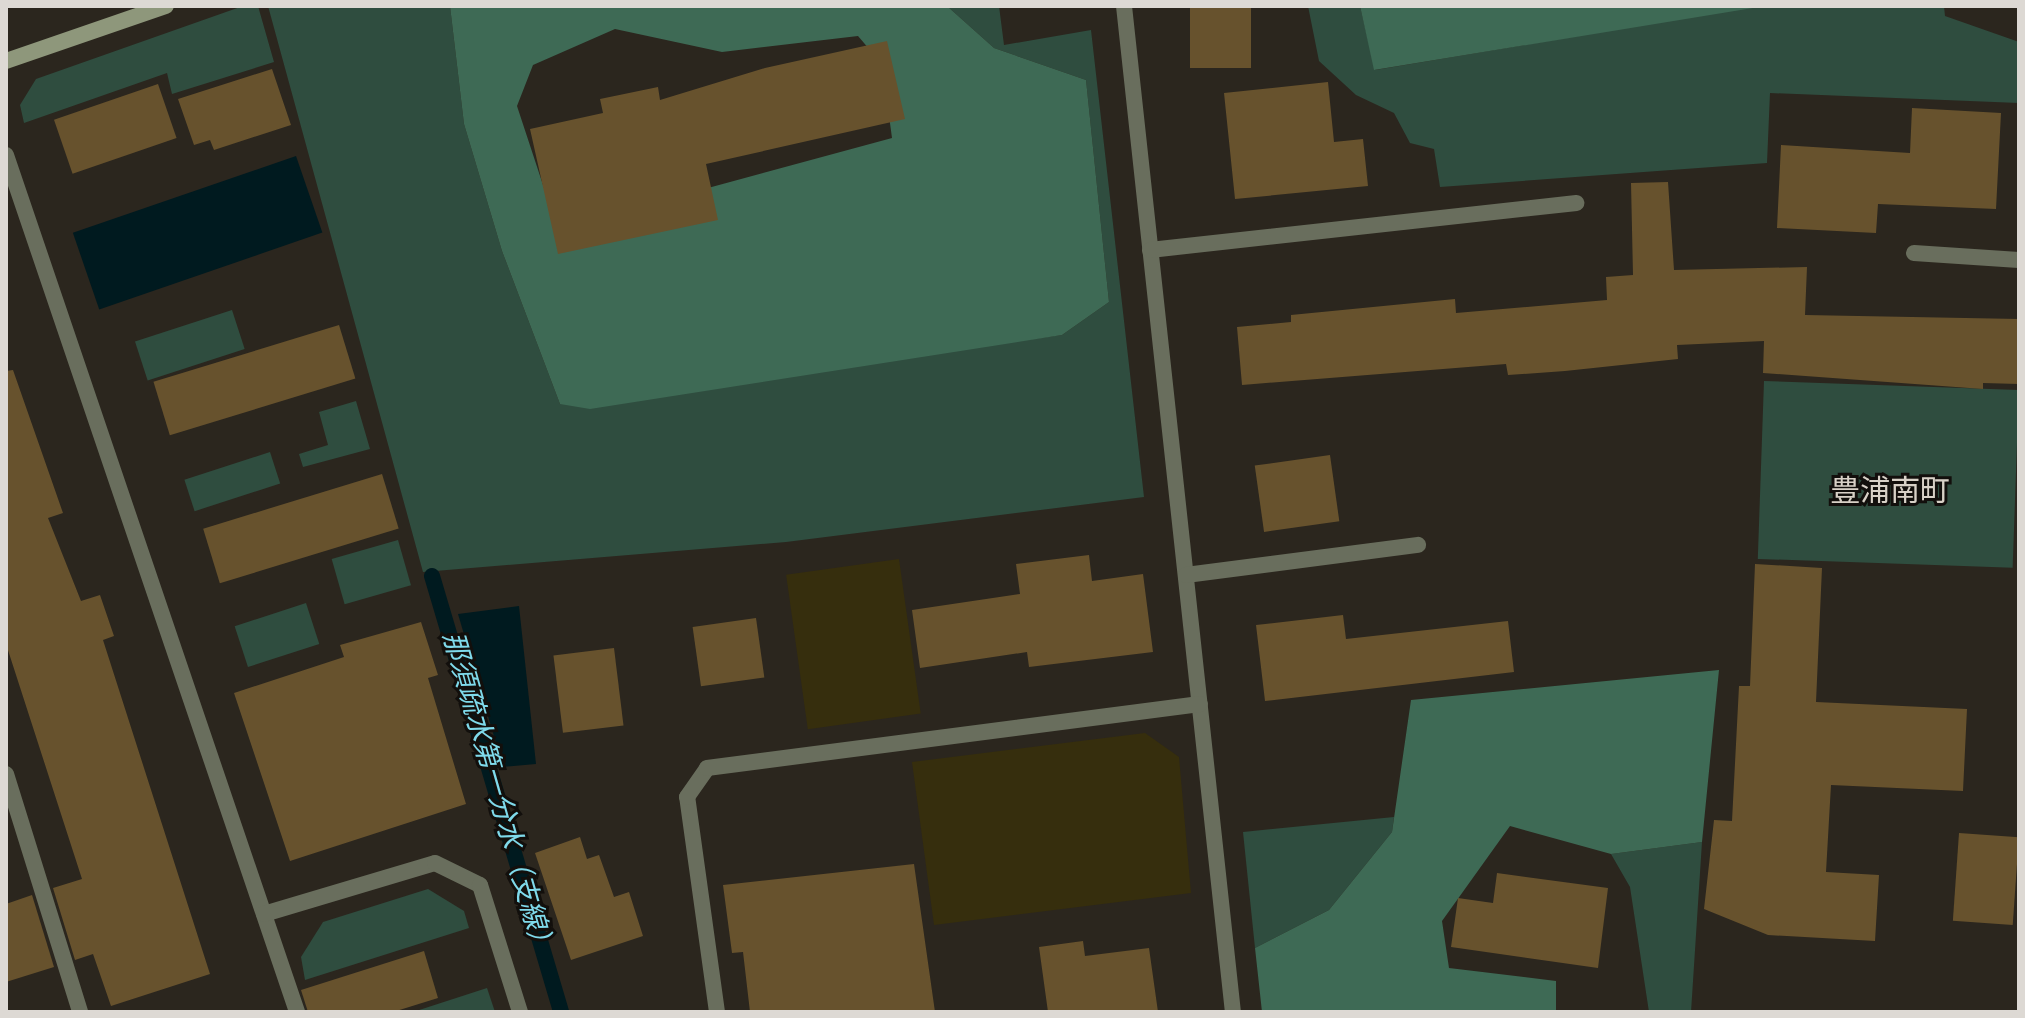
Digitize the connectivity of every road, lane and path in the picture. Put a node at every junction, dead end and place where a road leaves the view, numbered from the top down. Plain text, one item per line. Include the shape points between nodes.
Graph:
1 (166, 6) edge
2 (1124, 6) edge
3 (6, 61) edge
4 (6, 155) edge
5 (1576, 203) dead end
6 (1150, 250) junction
7 (1914, 253) dead end
8 (2019, 260) edge
9 (1418, 545) dead end
10 (1186, 575) junction
11 (1200, 704) junction
12 (6, 774) edge
13 (264, 914) junction
14 (80, 1012) edge
15 (297, 1012) edge
16 (520, 1012) edge
17 (717, 1012) edge
18 (1233, 1012) edge

1 - 3 street
2 - 6 street
4 - 13 street
5 - 6 street
6 - 10 street
7 - 8 street
9 - 10 street
10 - 11 street
11 - 17 street via 707,768 687,797
11 - 18 street
12 - 14 street
13 - 15 street
13 - 16 street via 435,863 480,885

